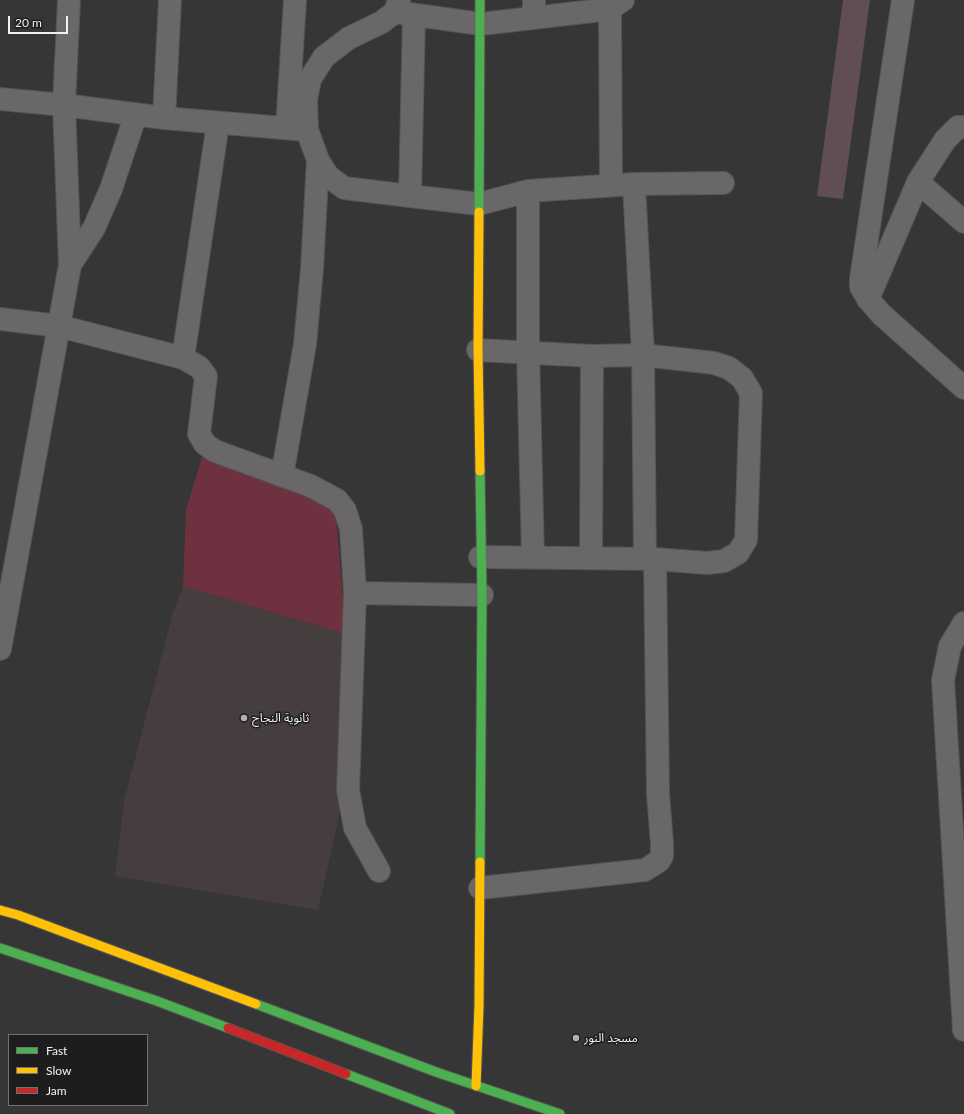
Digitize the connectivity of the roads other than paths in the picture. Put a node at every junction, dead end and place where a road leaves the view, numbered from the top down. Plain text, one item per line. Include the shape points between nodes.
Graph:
1 (69, 0) edge
2 (170, 0) edge
3 (295, 0) edge
4 (480, 0) edge
5 (903, 0) edge
6 (616, 5) edge
7 (402, 9) edge
8 (534, 9) edge
9 (481, 24) junction
10 (0, 99) edge
11 (64, 105) junction
12 (136, 114) junction
13 (164, 118) junction
14 (218, 123) junction
15 (964, 127) edge
16 (297, 129) junction
17 (318, 160) junction
18 (918, 182) junction
19 (723, 183) dead end
20 (634, 184) junction
21 (611, 185) junction
22 (528, 191) junction
23 (410, 196) junction
24 (479, 204) junction
25 (964, 222) edge
26 (70, 265) junction
27 (868, 299) junction
28 (0, 320) edge
29 (59, 326) junction
30 (478, 350) junction
31 (528, 351) junction
32 (643, 355) junction
33 (592, 356) junction
34 (183, 358) junction
35 (964, 388) edge
36 (282, 476) junction
37 (480, 557) junction
38 (533, 558) junction
39 (591, 558) junction
40 (650, 559) junction
41 (354, 593) junction
42 (482, 595) junction
43 (963, 625) edge
44 (0, 649) edge
45 (955, 725) edge
46 (379, 871) dead end
47 (480, 888) junction
48 (0, 910) edge
49 (0, 948) edge
50 (964, 1030) edge
51 (476, 1086) junction
52 (450, 1114) edge
53 (560, 1114) edge

1 - 11 street
2 - 13 street
3 - 16 street
4 - 9 main road
5 - 27 street via 861,279 861,287
6 - 8 street
6 - 21 street
7 - 9 street
7 - 16 street via 349,38 324,57 310,79
7 - 23 street
8 - 9 street
9 - 24 main road
10 - 11 street
11 - 12 street
11 - 26 street
12 - 13 street
12 - 26 street via 112,189 94,228
13 - 14 street
14 - 16 street
14 - 34 street
15 - 18 street via 958,127 945,140
16 - 17 street
17 - 23 street via 328,176 344,188
17 - 36 street via 305,344
18 - 25 street
18 - 27 street
19 - 20 street
20 - 21 street
20 - 32 street
21 - 22 street
22 - 24 street
22 - 31 street
23 - 24 street
24 - 30 main road
26 - 29 street
27 - 35 street via 881,314
28 - 29 street
29 - 34 street
29 - 44 street
30 - 31 street
30 - 37 main road
31 - 33 street
31 - 38 street
32 - 33 street
32 - 40 street
32 - 40 street via 714,363 729,368 742,378 751,393 746,540 738,553 724,561 707,563
33 - 39 street
34 - 36 street via 199,367 206,376 199,434 205,444 215,451
36 - 41 street via 311,486 336,500 345,510 351,529
37 - 38 street
37 - 42 main road
38 - 39 street
39 - 40 street
40 - 47 street via 662,844 659,862 645,870
41 - 42 street
41 - 46 street via 348,790 355,828
42 - 47 main road
43 - 45 street via 950,646 943,680
45 - 50 street
47 - 51 main road
48 - 51 main road
49 - 52 main road via 157,1001
51 - 53 main road

